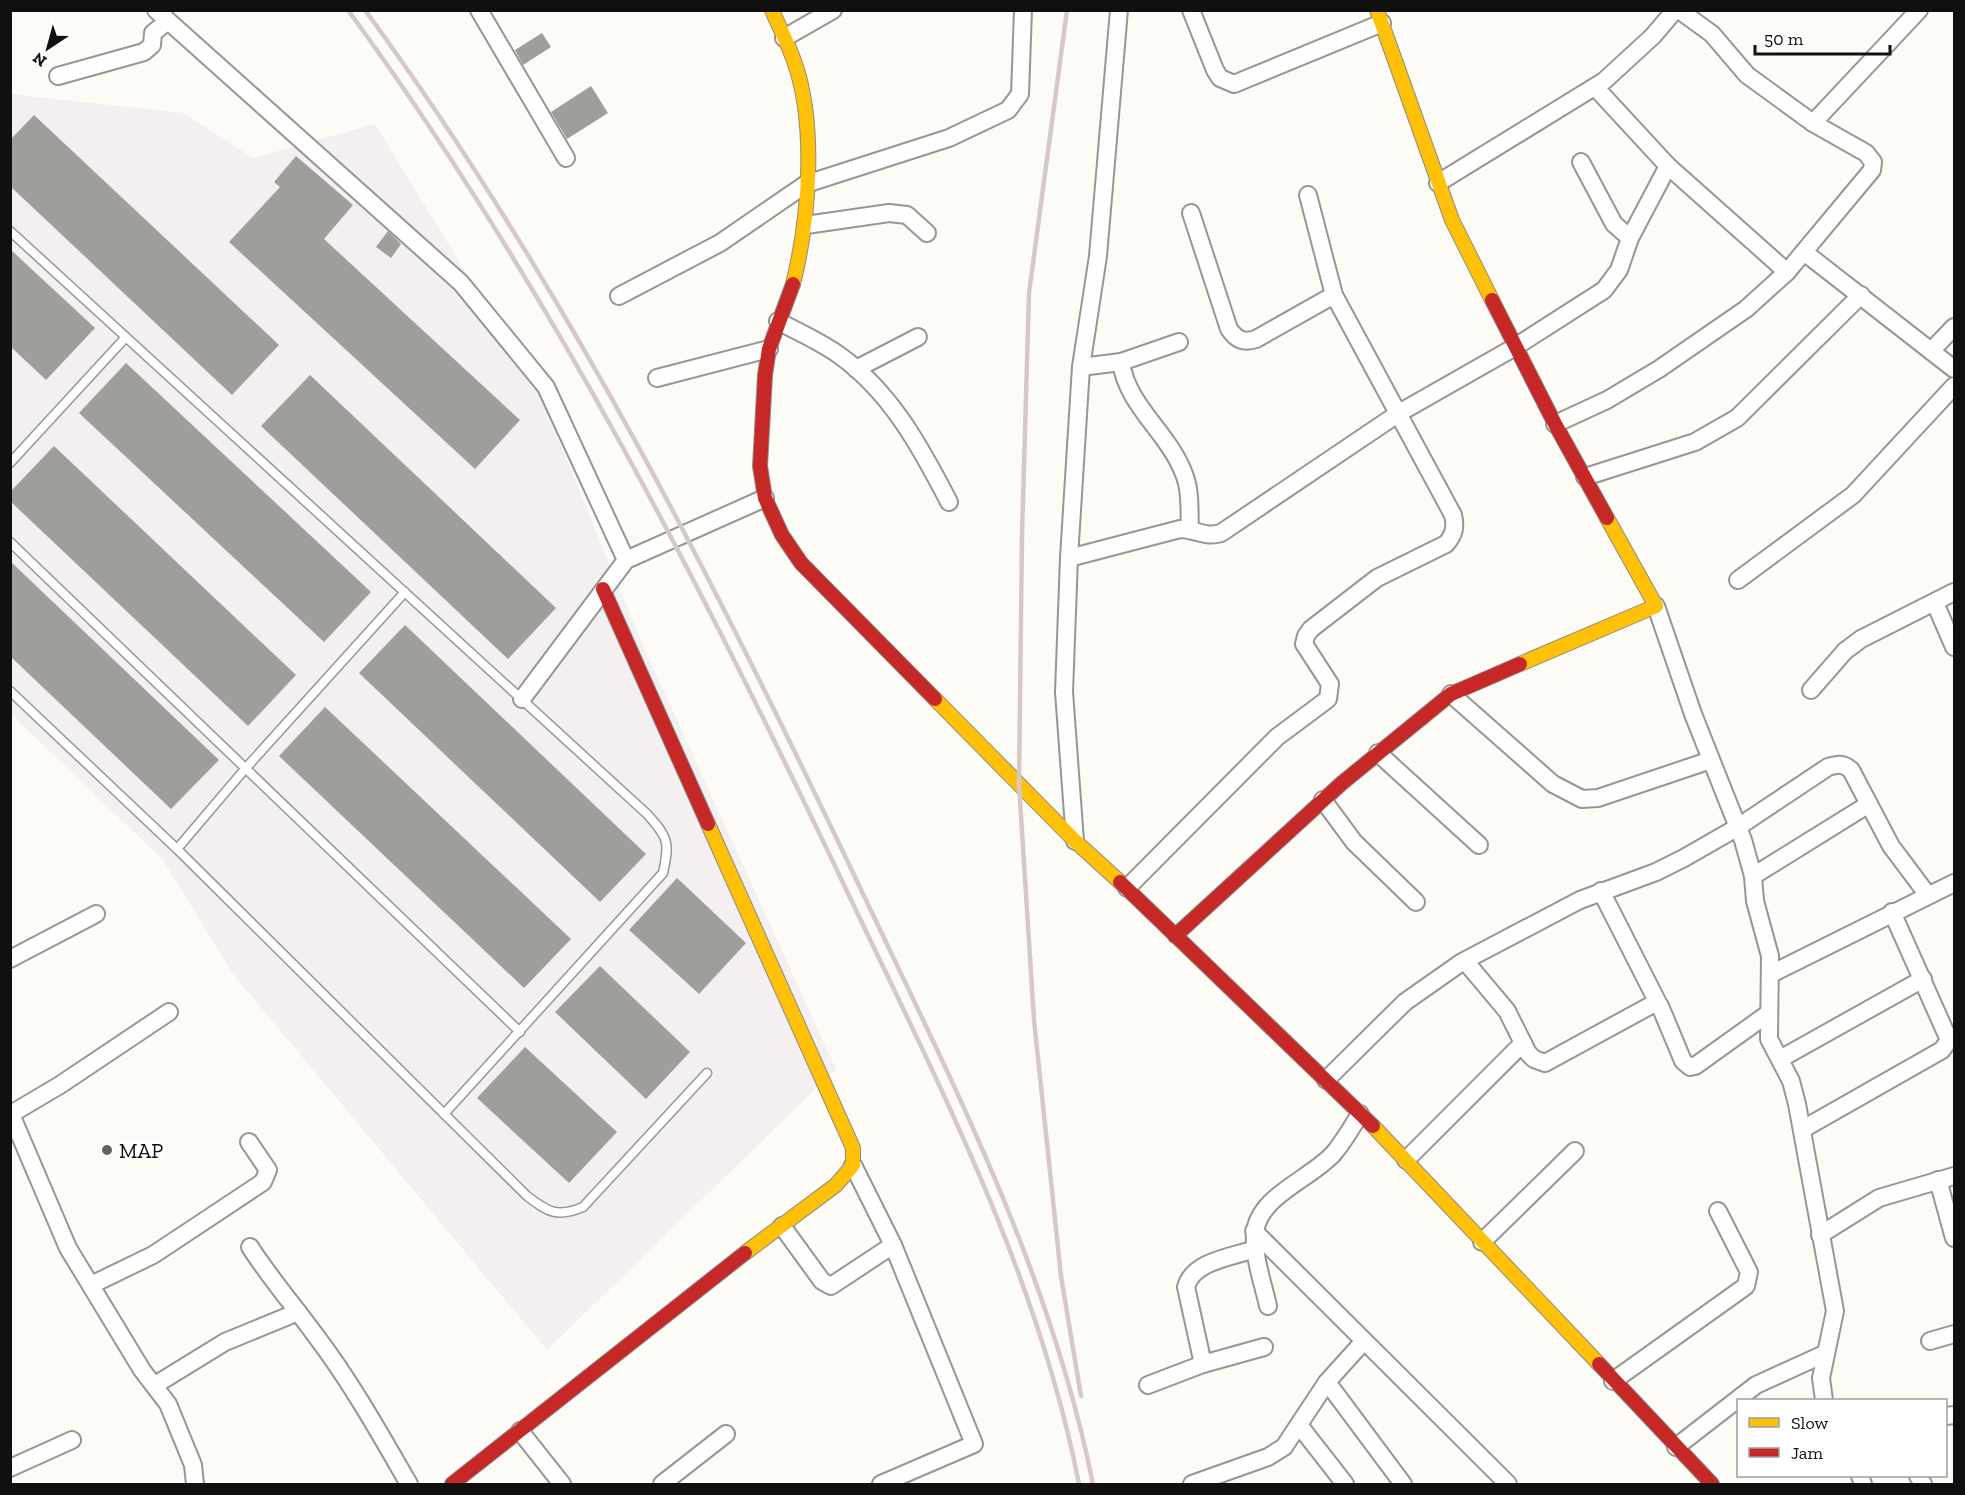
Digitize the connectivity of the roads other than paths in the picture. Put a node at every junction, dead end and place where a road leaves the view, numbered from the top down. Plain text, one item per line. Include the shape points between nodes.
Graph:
1 (479, 10) edge
2 (772, 10) edge
3 (833, 10) edge
4 (1023, 10) edge
5 (1119, 10) edge
6 (1191, 10) edge
7 (1677, 10) edge
8 (1918, 10) edge
9 (162, 16) edge
10 (1379, 17) edge
11 (784, 38) junction
12 (58, 76) dead end
13 (1595, 87) junction
14 (1813, 123) junction
15 (566, 158) dead end
16 (1581, 162) dead end
17 (1668, 166) junction
18 (1438, 183) junction
19 (806, 184) junction
20 (1308, 195) dead end
21 (1191, 213) dead end
22 (806, 225) junction
23 (10, 231) edge
24 (927, 233) dead end
25 (1630, 238) junction
26 (1804, 252) junction
27 (1787, 272) junction
28 (1334, 295) junction
29 (1861, 295) junction
30 (619, 296) dead end
31 (778, 321) junction
32 (1954, 327) edge
33 (126, 337) junction
34 (918, 337) dead end
35 (1179, 342) dead end
36 (1515, 347) junction
37 (769, 349) junction
38 (1931, 351) junction
39 (1121, 362) junction
40 (1081, 367) junction
41 (856, 369) junction
42 (1954, 369) edge
43 (657, 378) dead end
44 (1954, 386) edge
45 (1399, 413) junction
46 (1555, 424) junction
47 (10, 463) edge
48 (1585, 477) junction
49 (765, 498) junction
50 (949, 502) dead end
51 (1190, 529) junction
52 (10, 542) edge
53 (1069, 558) junction
54 (626, 560) junction
55 (1738, 580) dead end
56 (603, 589) junction
57 (405, 591) junction
58 (1954, 591) edge
59 (1935, 603) junction
60 (1656, 606) junction
61 (1954, 648) edge
62 (1810, 690) dead end
63 (10, 691) edge
64 (1451, 694) junction
65 (522, 699) junction
66 (1378, 753) junction
67 (1711, 760) junction
68 (244, 769) junction
69 (1323, 800) junction
70 (1869, 804) junction
71 (1738, 827) junction
72 (1075, 841) junction
73 (1479, 845) dead end
74 (177, 849) junction
75 (1753, 876) junction
76 (1954, 883) edge
77 (1127, 888) junction
78 (1601, 891) junction
79 (1927, 894) junction
80 (1416, 902) dead end
81 (1892, 912) junction
82 (96, 914) dead end
83 (1175, 936) junction
84 (10, 959) edge
85 (1465, 961) junction
86 (1771, 974) junction
87 (1923, 979) junction
88 (1658, 1003) junction
89 (169, 1012) dead end
90 (1768, 1013) junction
91 (519, 1032) junction
92 (1523, 1043) junction
93 (1780, 1059) junction
94 (707, 1073) dead end
95 (1326, 1080) junction
96 (11, 1113) edge
97 (444, 1114) junction
98 (1360, 1114) junction
99 (1803, 1129) junction
100 (249, 1142) dead end
101 (1575, 1151) dead end
102 (1406, 1160) junction
103 (852, 1165) junction
104 (1946, 1178) edge
105 (1718, 1211) dead end
106 (782, 1226) junction
107 (1254, 1232) junction
108 (1820, 1235) junction
109 (1954, 1238) edge
110 (1482, 1242) junction
111 (893, 1245) junction
112 (250, 1247) dead end
113 (1255, 1249) junction
114 (91, 1285) junction
115 (1268, 1306) dead end
116 (298, 1312) junction
117 (1954, 1334) edge
118 (1364, 1341) junction
119 (1930, 1341) dead end
120 (1264, 1347) dead end
121 (1824, 1354) junction
122 (1203, 1364) junction
123 (1613, 1381) junction
124 (1327, 1382) junction
125 (154, 1385) junction
126 (1148, 1385) dead end
127 (1738, 1399) edge
128 (1824, 1399) edge
129 (1737, 1400) edge
130 (1299, 1425) junction
131 (520, 1431) junction
132 (726, 1434) dead end
133 (72, 1440) dead end
134 (1676, 1447) junction
135 (10, 1468) edge
136 (190, 1483) edge
137 (409, 1485) edge
138 (452, 1485) edge
139 (562, 1485) edge
140 (662, 1485) edge
141 (881, 1485) edge
142 (1192, 1485) edge
143 (1345, 1485) edge
144 (1403, 1485) edge
145 (1508, 1485) edge
146 (1712, 1485) edge

1 - 15 street
2 - 11 street
3 - 11 street
4 - 19 street via 1020,94 1008,110 949,138
5 - 40 street via 1098,256
6 - 10 street via 1215,70 1220,78 1234,84
7 - 13 street
7 - 14 street via 1712,34 1747,75
8 - 14 street
9 - 12 street via 152,45 144,52
9 - 54 street via 461,283 546,387
10 - 18 street
11 - 19 street via 795,62 807,118
13 - 17 street
13 - 18 street
14 - 26 street via 1866,153 1873,162 1872,170
16 - 25 street via 1614,224
17 - 25 street
17 - 27 street
18 - 36 street via 1452,220
19 - 22 street
19 - 30 street via 720,243
20 - 28 street
21 - 28 street via 1235,338 1245,342 1256,339
22 - 24 street via 889,213 907,215
22 - 31 street via 793,283
23 - 33 lane
25 - 36 street via 1618,270 1604,290
26 - 27 street
26 - 29 street
27 - 46 street via 1746,309 1659,369 1607,400
28 - 45 street
29 - 38 street
29 - 48 street via 1737,418 1695,442
31 - 37 street
31 - 41 street
32 - 38 street
33 - 47 lane
33 - 57 lane
34 - 41 street
35 - 39 street
36 - 45 street
36 - 46 street
37 - 43 street
37 - 49 street via 760,466
38 - 42 street
39 - 40 street
39 - 51 street via 1128,387 1184,472
40 - 53 street
41 - 50 street via 901,417
44 - 55 street via 1853,495
45 - 51 street via 1231,527 1212,536
45 - 77 street via 1453,515 1452,537 1437,549 1377,578 1311,629 1304,644 1330,684 1328,699 1277,737
46 - 48 street
48 - 60 street
49 - 54 street
49 - 72 street via 782,535 801,563
51 - 53 street
52 - 68 lane
53 - 72 street via 1064,692
54 - 56 street
56 - 65 street
56 - 103 street via 853,1148
57 - 65 lane
57 - 68 lane
58 - 59 street
59 - 61 street
59 - 62 street via 1861,639
60 - 64 street
60 - 67 street
63 - 74 lane
64 - 66 street
64 - 67 street via 1553,784 1582,799 1598,798
65 - 91 lane via 664,832 667,856 663,873
66 - 69 street
66 - 73 street
67 - 71 street
68 - 74 lane
68 - 91 lane
69 - 80 street via 1354,842
69 - 83 street
70 - 71 street via 1851,770 1838,764
70 - 75 street
70 - 79 street via 1891,846
71 - 75 street
71 - 78 street via 1656,872
72 - 77 street
74 - 97 lane
75 - 86 street
76 - 79 street
77 - 83 street
78 - 85 street
78 - 88 street
79 - 81 street
81 - 86 street
81 - 87 street
82 - 84 street
83 - 95 street
85 - 92 street via 1507,1011
85 - 95 street via 1405,1002
86 - 90 street
87 - 93 street
87 - 99 street via 1948,1034 1946,1046
88 - 90 street via 1689,1067 1701,1064
88 - 92 street via 1545,1064 1534,1059
89 - 96 street
90 - 93 street via 1769,1039
91 - 97 lane
92 - 102 street
93 - 99 street via 1791,1082
94 - 97 lane via 583,1207 567,1214 546,1211 527,1196
95 - 98 street
96 - 114 street via 68,1248
98 - 102 street
98 - 107 street via 1335,1152 1316,1170 1270,1200
99 - 108 street
100 - 114 street via 268,1170 262,1182 153,1255
101 - 110 street
102 - 110 street
103 - 106 street via 836,1185
103 - 111 street
104 - 108 street via 1879,1198
104 - 109 street
105 - 123 street via 1749,1272 1746,1286
106 - 111 street via 822,1281 831,1286
106 - 131 street
107 - 113 street
107 - 118 street
108 - 121 street via 1835,1311
110 - 123 street
111 - 141 street via 974,1444
112 - 116 street
113 - 115 street
113 - 122 street via 1197,1269 1188,1277 1186,1287
114 - 125 street
116 - 125 street via 225,1342
116 - 137 street via 376,1427
117 - 119 street
118 - 124 street
118 - 145 street
120 - 122 street
121 - 127 street via 1756,1385
121 - 128 street
122 - 126 street
123 - 134 street
124 - 130 street
124 - 144 street
125 - 136 street via 163,1394 180,1432
129 - 134 street
130 - 142 street via 1277,1452
130 - 143 street
131 - 138 street
131 - 139 street
132 - 140 street
133 - 135 street
134 - 146 street

